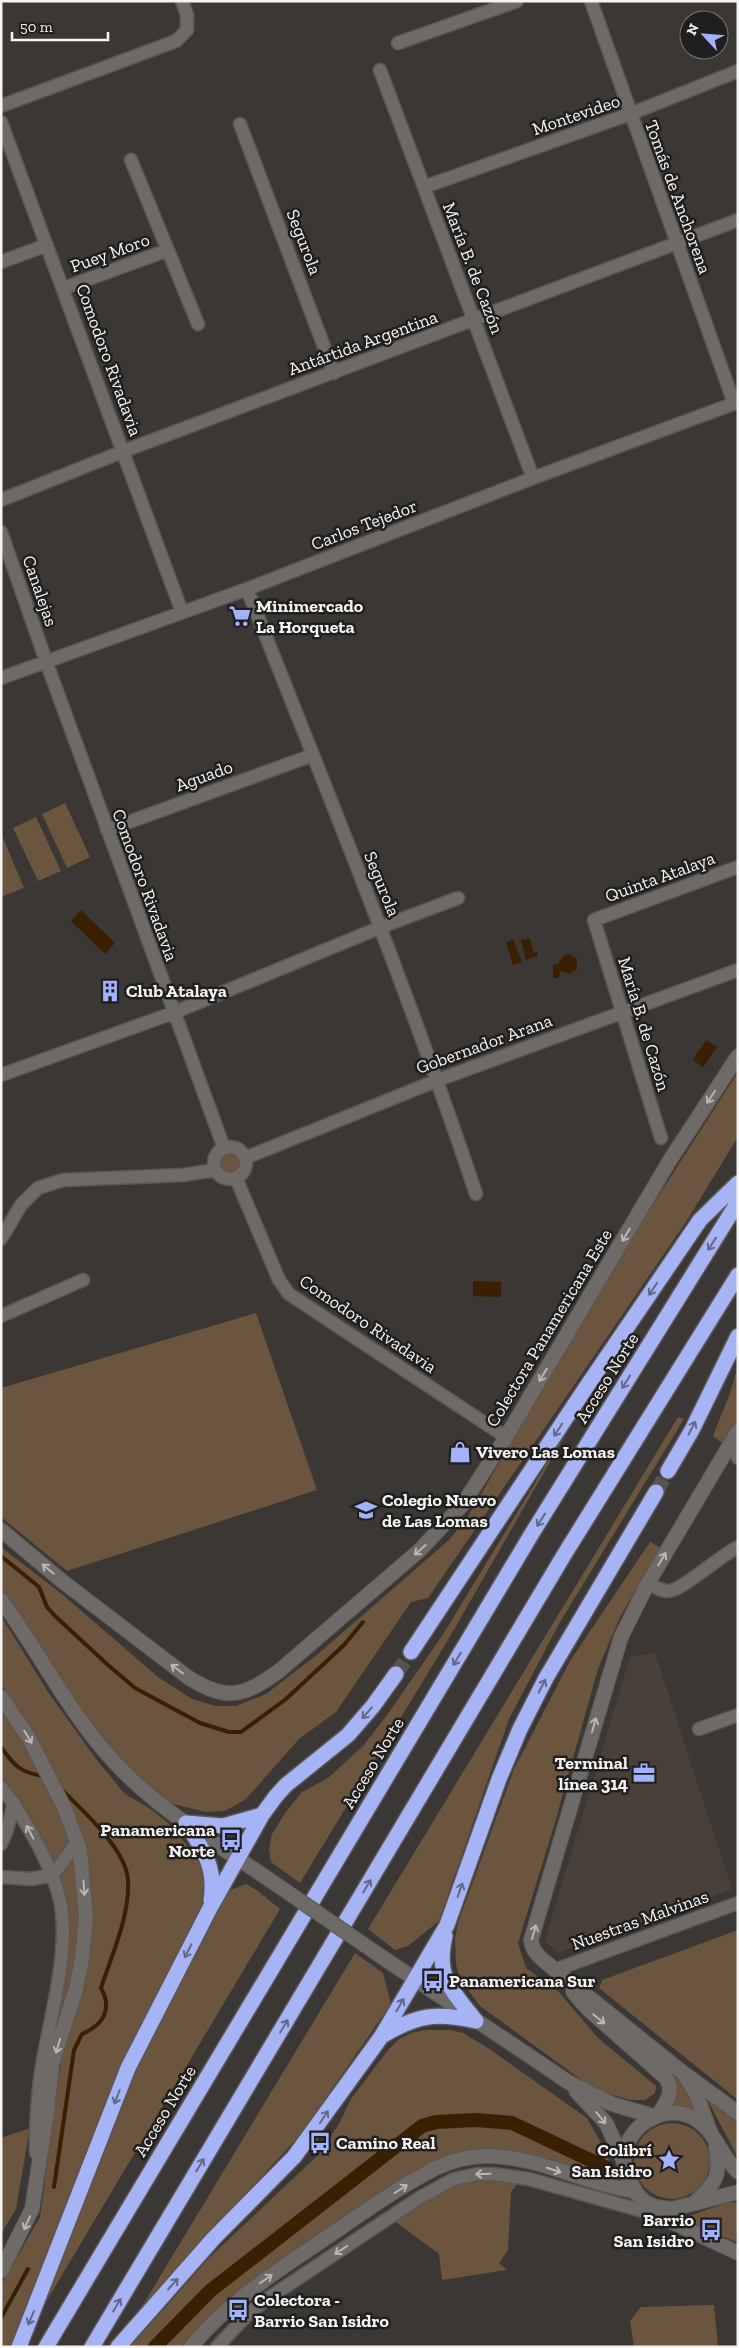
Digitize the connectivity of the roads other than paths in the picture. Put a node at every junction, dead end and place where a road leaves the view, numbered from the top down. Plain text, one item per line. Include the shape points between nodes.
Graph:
1 (182, 1) edge
2 (516, 1) edge
3 (591, 1) edge
4 (398, 42) dead end
5 (380, 70) dead end
6 (738, 71) edge
7 (1, 106) edge
8 (630, 114) junction
9 (1, 122) edge
10 (240, 124) dead end
11 (131, 160) dead end
12 (424, 187) junction
13 (738, 220) edge
14 (677, 244) junction
15 (47, 245) junction
16 (168, 250) junction
17 (1, 262) edge
18 (64, 288) junction
19 (474, 321) junction
20 (198, 324) dead end
21 (334, 373) junction
22 (736, 403) edge
23 (124, 451) junction
24 (533, 478) junction
25 (1, 500) edge
26 (1, 532) edge
27 (247, 589) junction
28 (182, 612) junction
29 (46, 661) junction
30 (1, 678) edge
31 (313, 755) junction
32 (107, 830) junction
33 (738, 866) edge
34 (458, 898) dead end
35 (594, 920) joint
36 (381, 927) junction
37 (738, 970) edge
38 (173, 1012) junction
39 (621, 1012) junction
40 (738, 1056) edge
41 (1, 1075) edge
42 (438, 1080) junction
43 (661, 1138) dead end
44 (224, 1148) junction
45 (245, 1158) junction
46 (215, 1170) junction
47 (236, 1178) junction
48 (738, 1183) edge
49 (476, 1194) dead end
50 (738, 1202) edge
51 (1, 1239) edge
52 (738, 1275) edge
53 (83, 1280) dead end
54 (1, 1316) edge
55 (738, 1336) edge
56 (738, 1432) edge
57 (506, 1438) junction
58 (730, 1444) junction
59 (738, 1458) edge
60 (668, 1471) tunnel mouth
61 (656, 1492) tunnel mouth
62 (1, 1530) edge
63 (738, 1548) edge
64 (648, 1583) junction
65 (1, 1600) edge
66 (411, 1652) tunnel mouth
67 (396, 1674) tunnel mouth
68 (1, 1696) edge
69 (738, 1715) edge
70 (699, 1729) dead end
71 (1, 1787) edge
72 (14, 1803) junction
73 (262, 1815) junction
74 (186, 1823) junction
75 (77, 1842) junction
76 (1, 1844) edge
77 (239, 1858) junction
78 (53, 1875) junction
79 (1, 1877) edge
80 (738, 1902) edge
81 (210, 1908) junction
82 (447, 1925) junction
83 (555, 1970) junction
84 (415, 1980) junction
85 (476, 2021) junction
86 (381, 2037) junction
87 (682, 2072) junction
88 (568, 2082) junction
89 (738, 2113) edge
90 (656, 2116) junction
91 (713, 2138) junction
92 (624, 2162) junction
93 (738, 2172) edge
94 (37, 2188) junction
95 (635, 2191) junction
96 (738, 2192) edge
97 (691, 2204) junction
98 (657, 2211) junction
99 (738, 2253) edge
100 (1, 2271) edge
101 (19, 2347) edge
102 (46, 2347) edge
103 (92, 2347) edge
104 (118, 2347) edge
105 (191, 2347) edge
106 (217, 2347) edge

1 - 7 street via 187,15 187,30 176,41
2 - 4 street
3 - 8 street, Tomás de Anchorena
5 - 12 street, María B. de Cazón
6 - 8 street, Montevideo
8 - 12 street, Montevideo
8 - 14 street, Tomás de Anchorena
9 - 15 street, Comodoro Rivadavia
10 - 21 street, Segurola
11 - 16 street
12 - 19 street, María B. de Cazón
13 - 14 street, Antártida Argentina
14 - 19 street, Antártida Argentina
14 - 22 street, Tomás de Anchorena
15 - 17 street
15 - 18 street, Comodoro Rivadavia
16 - 18 street, Puey Moro
16 - 20 street
18 - 23 street, Comodoro Rivadavia
19 - 21 street, Antártida Argentina
19 - 24 street, María B. de Cazón
21 - 23 street, Antártida Argentina
22 - 24 street, Carlos Tejedor
23 - 25 street, Antártida Argentina
23 - 28 street, Comodoro Rivadavia
24 - 27 street, Carlos Tejedor
26 - 29 street, Canalejas
27 - 28 street, Carlos Tejedor
27 - 31 street, Segurola
28 - 29 street, Carlos Tejedor
29 - 30 street, Carlos Tejedor
29 - 32 street, Comodoro Rivadavia
31 - 32 street, Aguado
31 - 36 street, Segurola
32 - 38 street, Comodoro Rivadavia
33 - 35 street, Quinta Atalaya
34 - 36 street
35 - 39 street, María B. de Cazón
36 - 38 street
36 - 42 street, Segurola
37 - 39 street, Gobernador Arana
38 - 41 street
38 - 44 street, Comodoro Rivadavia
39 - 42 street, Gobernador Arana
39 - 43 street, María B. de Cazón
40 -> 57 street, Colectora Panamericana Este via 670,1160
42 - 45 street, Gobernador Arana
42 - 49 street, Segurola
44 - 45 street via 239,1150
44 - 46 street via 216,1155
45 - 47 street via 246,1167
46 - 47 street via 227,1179
46 - 51 street via 183,1175 63,1180 38,1188 21,1205
47 - 57 street, Comodoro Rivadavia via 288,1294
48 -> 66 highway via 700,1220
50 -> 102 highway, Acceso Norte via 531,1535
103 -> 52 highway via 559,1564
53 - 54 street
60 -> 55 highway
56 - 58 street
57 -> 62 street, Colectora Panamericana Este via 463,1504 420,1550 266,1680 236,1694 218,1693 189,1678
58 - 59 street
64 -> 58 street
82 -> 61 highway via 520,1729 546,1678
63 - 64 street via 720,1556 675,1590 666,1591
83 -> 64 street via 535,1952 531,1940 611,1666 629,1617
65 - 74 street via 92,1737 140,1788
67 -> 73 highway via 348,1735 286,1785
68 -> 75 street via 33,1745 65,1809
69 - 70 street
71 - 72 street
72 - 76 street
78 -> 72 street
73 - 74 highway via 222,1826
73 - 77 highway
74 - 77 street
74 - 81 highway via 211,1868
75 - 78 street
75 -> 94 street via 86,1918 82,1960 70,2014 52,2064
77 - 81 highway
77 - 84 street, bridge
78 - 79 street via 31,1879
78 - 94 street via 62,1912 62,1952 37,2101
80 - 83 street, Nuestras Malvinas
81 -> 101 highway via 128,2068
82 - 84 highway
82 - 85 highway via 441,1954 442,1971
83 - 87 street
83 -> 90 street via 588,2009 666,2078 670,2084 670,2095
84 - 85 street
86 -> 84 highway
85 - 86 highway via 454,2016 426,2017 406,2022
85 - 88 street
104 -> 86 highway via 213,2239 294,2157
87 - 89 street
87 - 91 street via 692,2085
88 - 90 street via 612,2104
88 -> 92 street via 606,2123
90 - 91 street via 686,2116 697,2121
90 - 92 street via 637,2128 627,2144
91 - 93 street
91 - 97 street via 719,2166 716,2178 710,2189
92 - 95 street via 626,2176
94 -> 100 street via 28,2222
95 - 98 street
105 -> 95 street via 233,2304 255,2287 370,2208 455,2160 486,2156 516,2158
96 - 97 street
97 - 98 street
98 - 99 street
98 -> 106 street via 529,2179 493,2174 454,2179 419,2198 267,2299

